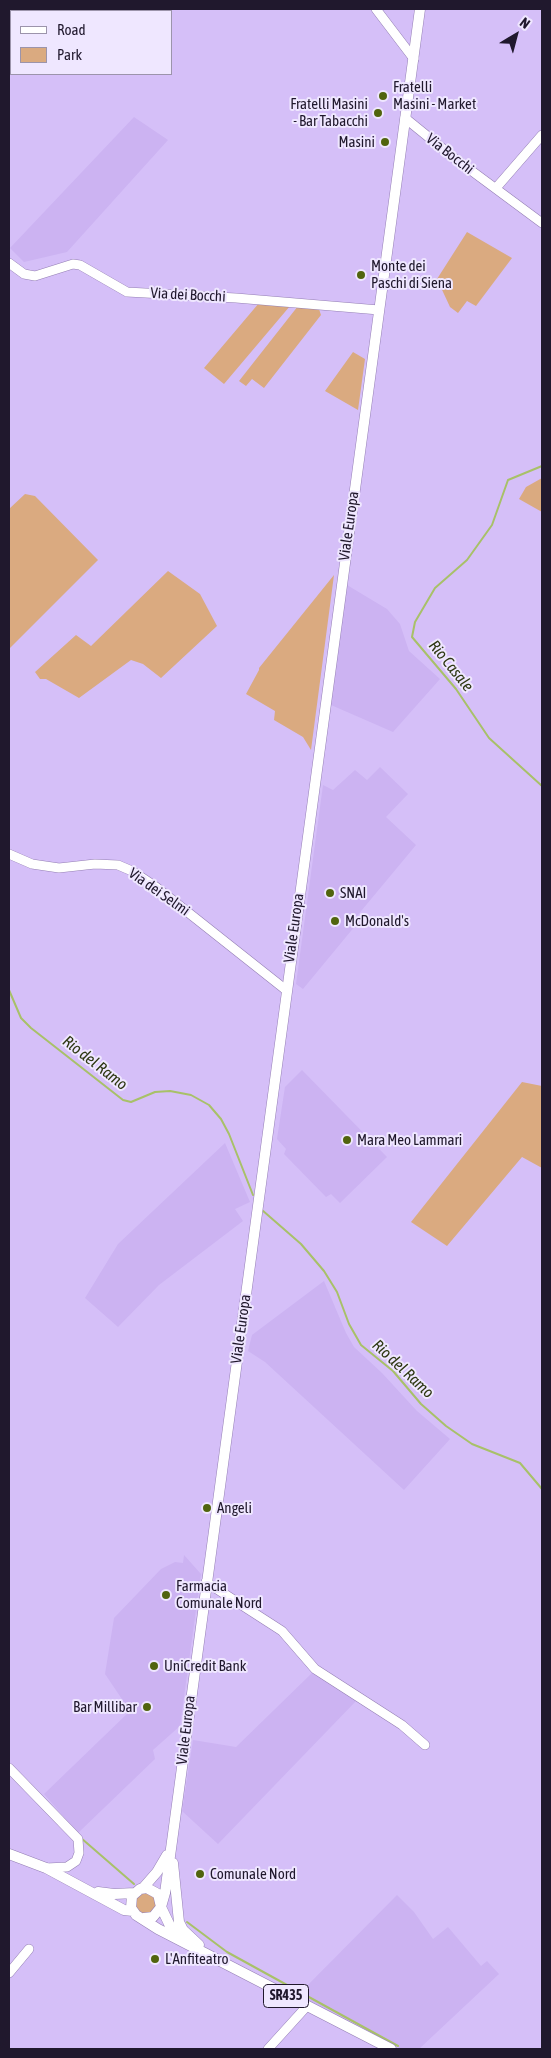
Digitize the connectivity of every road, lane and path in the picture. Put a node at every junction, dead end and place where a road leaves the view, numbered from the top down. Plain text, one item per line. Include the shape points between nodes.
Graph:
1 (376, 9) edge
2 (420, 9) edge
3 (414, 59) junction
4 (405, 118) junction
5 (542, 135) edge
6 (496, 188) junction
7 (542, 223) edge
8 (9, 263) edge
9 (379, 310) junction
10 (9, 854) edge
11 (286, 990) junction
12 (206, 1582) junction
13 (425, 1745) dead end
14 (9, 1768) edge
15 (170, 1847) junction
16 (9, 1854) edge
17 (46, 1868) junction
18 (92, 1891) junction
19 (139, 1891) junction
20 (161, 1907) junction
21 (133, 1912) junction
22 (144, 1918) junction
23 (182, 1941) junction
24 (28, 1949) dead end
25 (220, 1961) junction
26 (9, 1972) edge
27 (307, 2006) junction
28 (268, 2049) edge
29 (390, 2049) edge

1 - 3 street
2 - 3 main road, Viale Europa
3 - 4 main road, Viale Europa
4 - 6 street, Via Bocchi
4 - 9 main road, Viale Europa
5 - 6 street
6 - 7 street, Via Bocchi
8 - 9 street, Via dei Bocchi via 24,274 35,276 73,264 80,265 127,292
9 - 11 main road, Viale Europa
10 - 11 street, Via dei Selmi via 32,864 59,868 95,864 118,865 132,871 156,886
11 - 12 main road, Viale Europa
12 - 13 street via 282,1631 315,1669 402,1725
12 - 15 main road, Viale Europa
14 - 17 street via 78,1839 80,1853 76,1861 67,1867
15 - 19 main road, Viale Europa via 157,1872
15 - 20 main road, Viale Europa
15 - 25 main road, Viale Europa via 179,1922 189,1936
16 - 17 main road, SR435
17 - 18 main road, SR435
18 - 19 main road, SR435 via 114,1894
18 - 21 main road, SR435
19 - 20 main road, SR435 via 152,1889 158,1894
19 - 21 main road via 130,1904
20 - 22 main road via 152,1917
20 - 23 main road, SR435 via 172,1930
21 - 22 main road, SR435
22 - 23 main road, SR435
23 - 25 main road, SR435
24 - 26 street
25 - 27 main road, SR435
27 - 28 street
27 - 29 main road, SR435

